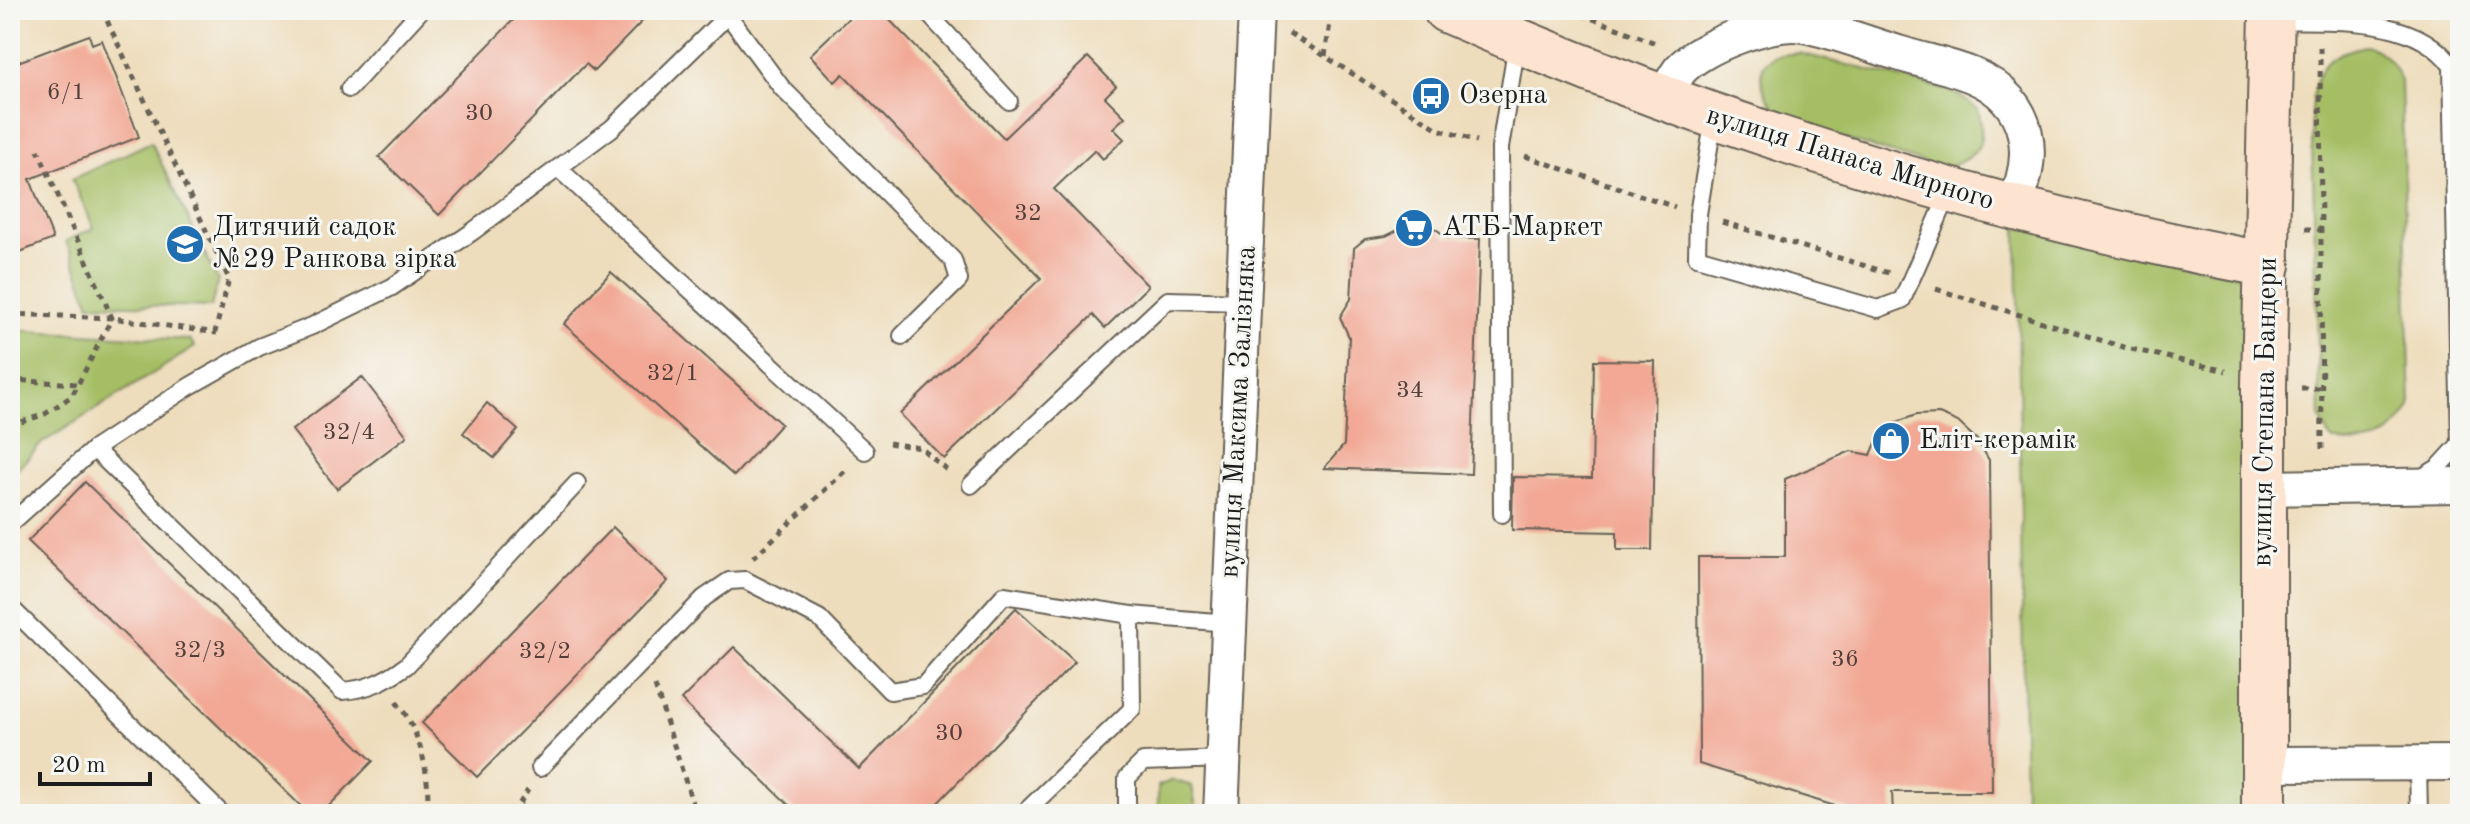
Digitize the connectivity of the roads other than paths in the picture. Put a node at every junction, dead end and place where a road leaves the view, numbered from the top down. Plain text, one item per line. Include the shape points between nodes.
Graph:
1 (421, 10) edge
2 (925, 10) edge
3 (1446, 10) edge
4 (1256, 12) edge
5 (731, 13) edge
6 (2272, 15) edge
7 (1517, 41) junction
8 (349, 89) dead end
9 (1665, 97) junction
10 (1009, 101) dead end
11 (1714, 118) junction
12 (558, 168) junction
13 (1949, 192) junction
14 (2011, 209) junction
15 (2268, 265) junction
16 (1244, 302) junction
17 (902, 336) dead end
18 (94, 449) junction
19 (865, 451) road end
20 (577, 483) dead end
21 (971, 485) road end
22 (2409, 485) junction
23 (2460, 485) edge
24 (2264, 488) junction
25 (1502, 514) dead end
26 (10, 524) edge
27 (10, 607) edge
28 (1131, 615) junction
29 (1229, 623) junction
30 (1223, 759) junction
31 (2460, 763) edge
32 (2264, 764) junction
33 (2418, 764) junction
34 (540, 768) dead end
35 (222, 814) edge
36 (1023, 814) edge
37 (1127, 814) edge
38 (1221, 814) edge
39 (2264, 814) edge
40 (2419, 814) edge

1 - 8 lane
2 - 10 lane
3 - 7 main road, вулиця Панаса Мирного
4 - 16 street, вулиця Максима Залізняка
5 - 12 lane via 612,128
5 - 17 lane via 782,88 953,260 959,280
6 - 15 main road, вулиця Степана Бандери
6 - 22 lane via 2385,25 2439,47 2452,66 2460,444 2439,467
7 - 9 main road, вулиця Панаса Мирного
7 - 25 lane via 1500,148
9 - 11 main road, вулиця Панаса Мирного
9 - 14 street via 1681,69 1737,36 1801,24 1975,77 2003,94 2025,135 2029,163
11 - 13 main road, вулиця Панаса Мирного
11 - 13 lane via 1698,214 1697,257 1878,309 1902,300
12 - 18 lane via 392,287 259,347
12 - 19 lane
13 - 14 main road, вулиця Панаса Мирного
14 - 15 main road, вулиця Панаса Мирного
15 - 24 main road, вулиця Степана Бандери
16 - 21 lane via 1168,300
16 - 29 street, вулиця Максима Залізняка
18 - 20 lane via 342,691 380,684 406,666
18 - 26 lane
22 - 23 street
22 - 24 street
24 - 32 main road, вулиця Степана Бандери
27 - 35 lane
28 - 29 lane
28 - 34 lane via 1004,595 923,686 890,691 819,618 745,580 729,581 704,598
28 - 36 lane via 1132,709
29 - 30 street, вулиця Максима Залізняка
30 - 37 lane via 1143,762 1127,778
30 - 38 street, вулиця Максима Залізняка
31 - 33 street
32 - 33 street
32 - 39 main road, вулиця Степана Бандери
33 - 40 lane

